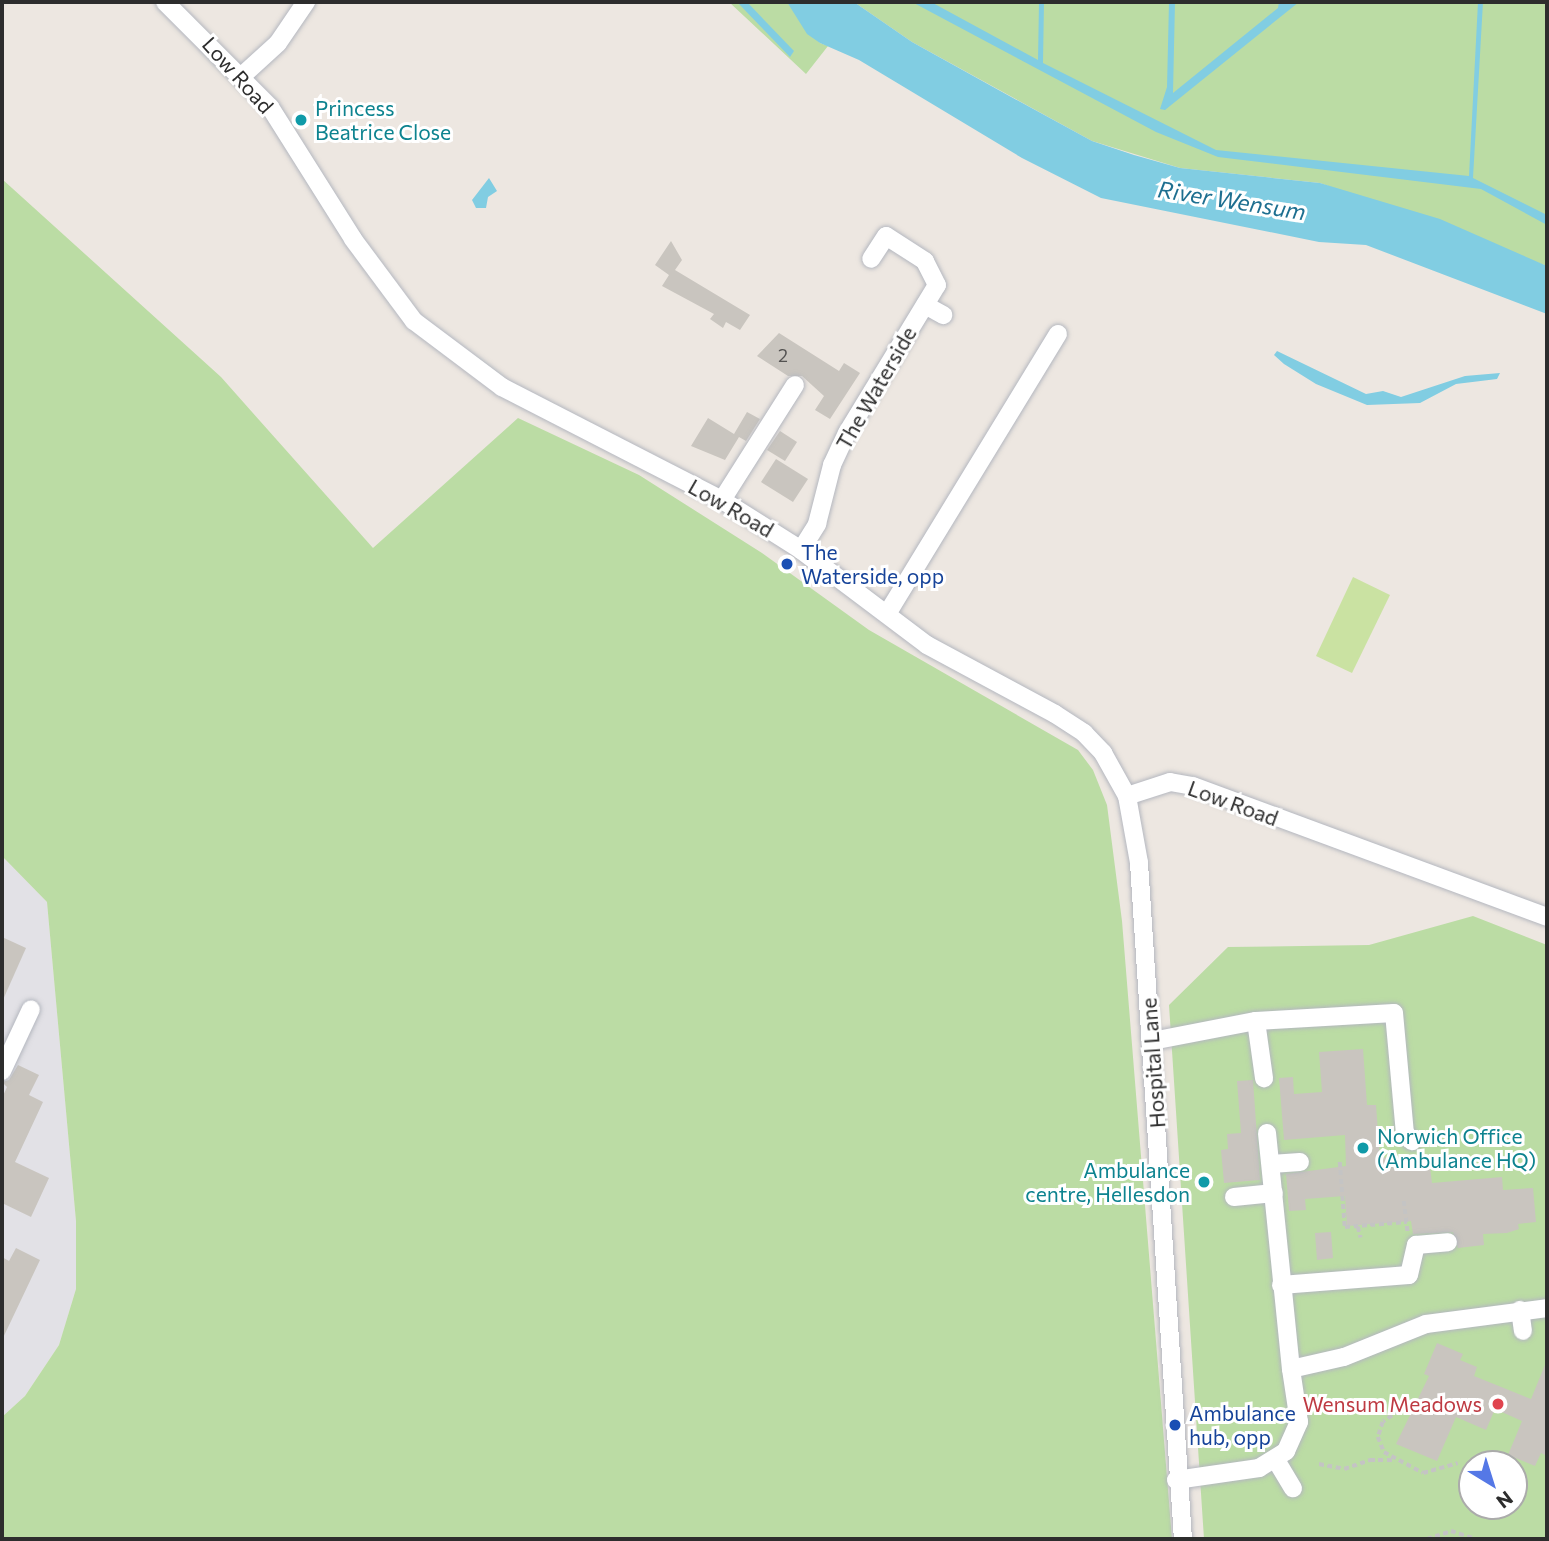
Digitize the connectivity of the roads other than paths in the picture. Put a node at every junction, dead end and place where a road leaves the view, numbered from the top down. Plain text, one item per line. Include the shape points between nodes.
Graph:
1 (166, 2) edge
2 (306, 2) edge
3 (243, 75) junction
4 (871, 259) dead end
5 (925, 304) junction
6 (943, 315) dead end
7 (1058, 334) dead end
8 (795, 385) dead end
9 (722, 500) junction
10 (801, 550) junction
11 (887, 614) junction
12 (1128, 796) junction
13 (1547, 918) edge
14 (32, 1009) dead end
15 (1256, 1021) junction
16 (1152, 1041) junction
17 (2, 1071) edge
18 (1264, 1078) dead end
19 (1268, 1133) dead end
20 (1412, 1142) dead end
21 (1300, 1162) dead end
22 (1270, 1164) junction
23 (1274, 1193) junction
24 (1234, 1197) dead end
25 (1448, 1242) dead end
26 (1281, 1285) junction
27 (1547, 1308) edge
28 (1520, 1310) junction
29 (1523, 1331) dead end
30 (1291, 1369) junction
31 (1276, 1460) junction
32 (1176, 1480) junction
33 (1293, 1488) dead end
34 (1183, 1539) edge

1 - 3 street, Low Road
2 - 3 street via 278,43
3 - 9 street, Low Road via 270,107 353,239 414,321 502,387
4 - 5 street, The Waterside via 886,236 925,261 937,285
5 - 6 street, The Waterside
5 - 10 street, The Waterside via 848,433 832,466 817,524
7 - 11 street
8 - 9 street
9 - 10 street, Low Road
10 - 11 street, Low Road
11 - 12 street, Low Road via 927,645 1084,733 1103,753
12 - 13 street, Low Road via 1170,782 1193,786
12 - 16 street, Hospital Lane via 1139,863
14 - 17 street
15 - 16 street
15 - 18 street
15 - 20 street via 1394,1013 1405,1133
16 - 32 street, Hospital Lane
19 - 22 street
21 - 22 street
22 - 23 street
23 - 24 street
23 - 26 street
25 - 26 street via 1416,1245 1417,1278
26 - 30 street
27 - 28 street
28 - 29 street
28 - 30 street via 1426,1324 1344,1357
30 - 31 street via 1299,1422 1295,1438
31 - 32 street via 1259,1468
31 - 33 street
32 - 34 street, Hospital Lane

